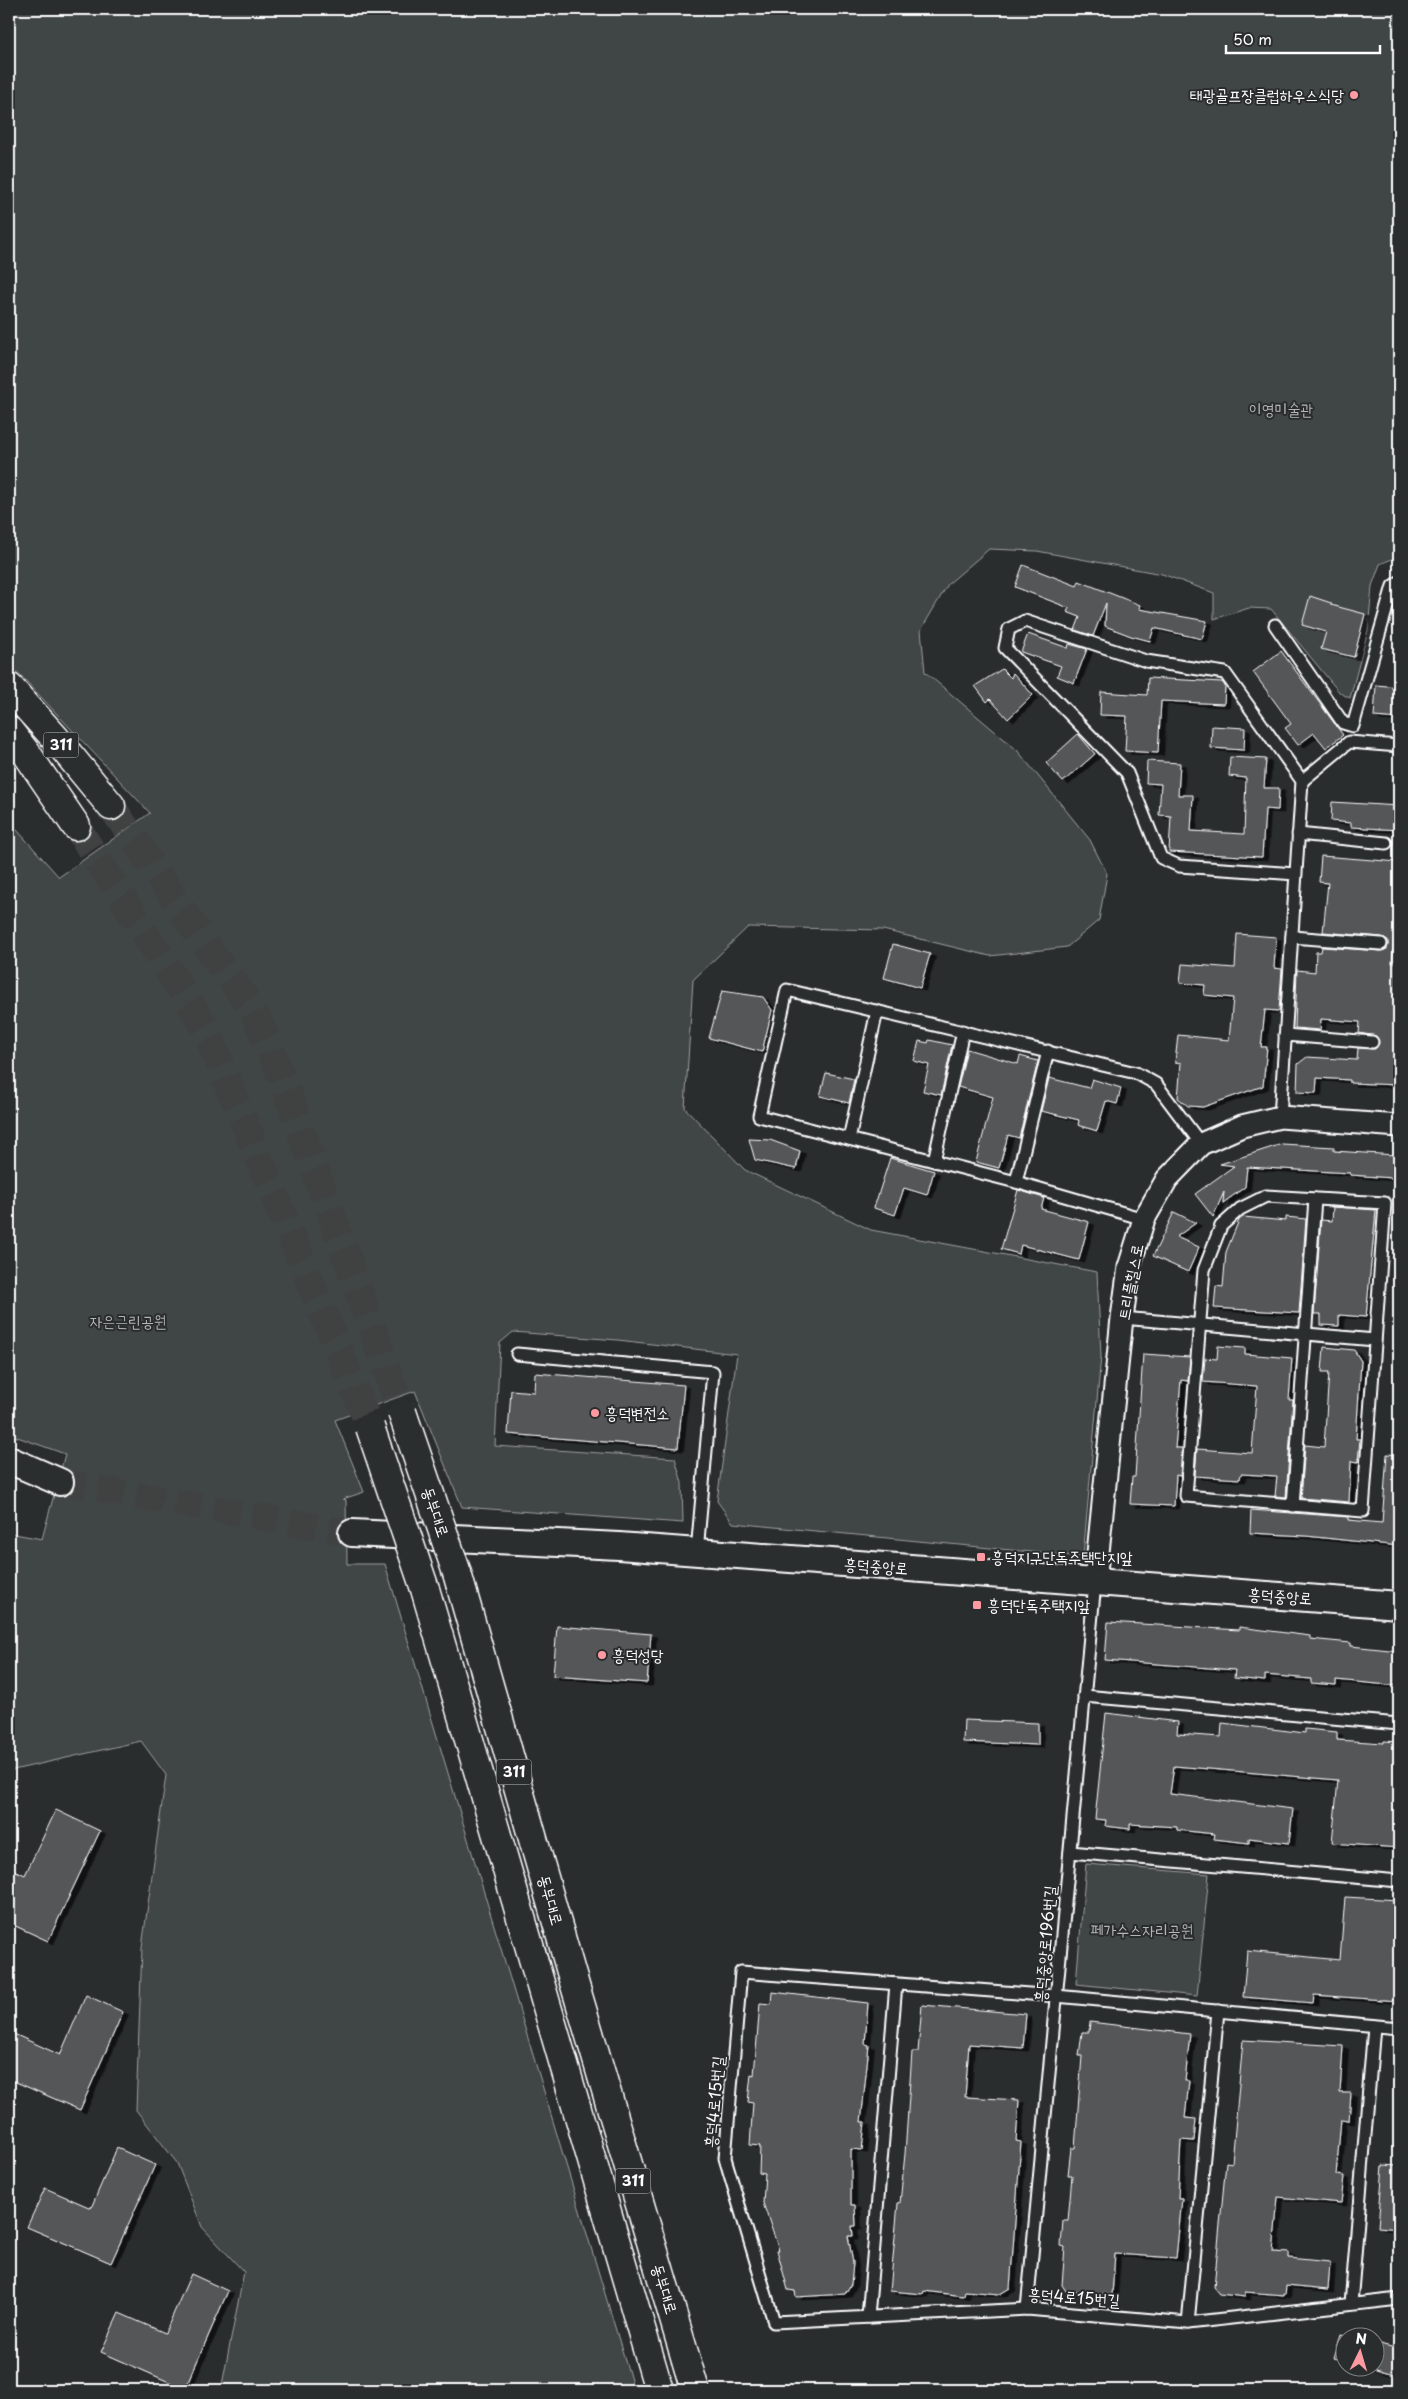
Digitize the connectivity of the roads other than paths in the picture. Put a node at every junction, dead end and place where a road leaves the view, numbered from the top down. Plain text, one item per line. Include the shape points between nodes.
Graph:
1 (1399, 582) edge
2 (1275, 625) dead end
3 (9, 687) edge
4 (9, 731) edge
5 (1399, 746) edge
6 (1302, 781) junction
7 (111, 806) tunnel mouth
8 (76, 826) tunnel mouth
9 (1298, 834) junction
10 (1386, 843) dead end
11 (1296, 874) junction
12 (1292, 937) junction
13 (1381, 944) dead end
14 (877, 1011) junction
15 (963, 1031) junction
16 (1286, 1035) junction
17 (1372, 1042) dead end
18 (1048, 1051) junction
19 (1280, 1116) junction
20 (1399, 1126) edge
21 (849, 1139) junction
22 (1201, 1144) junction
23 (934, 1161) junction
24 (1016, 1182) junction
25 (1315, 1199) junction
26 (1144, 1220) junction
27 (1122, 1318) junction
28 (1199, 1325) junction
29 (1306, 1335) junction
30 (1375, 1340) junction
31 (517, 1354) dead end
32 (402, 1412) tunnel mouth
33 (370, 1427) tunnel mouth
34 (9, 1460) edge
35 (60, 1482) tunnel mouth
36 (1294, 1506) junction
37 (352, 1533) tunnel mouth
38 (697, 1552) junction
39 (1095, 1582) junction
40 (1399, 1604) edge
41 (1084, 1696) junction
42 (1399, 1724) edge
43 (1070, 1852) junction
44 (1399, 1881) edge
45 (896, 1984) junction
46 (1056, 1996) junction
47 (1218, 2011) junction
48 (1374, 2026) junction
49 (1399, 2028) edge
50 (1399, 2299) edge
51 (1350, 2304) junction
52 (1027, 2309) junction
53 (868, 2317) junction
54 (1188, 2323) junction
55 (659, 2390) edge
56 (695, 2390) edge

1 - 2 lane via 1393,586 1353,726 1343,723
3 - 7 highway, 311
4 - 8 highway, 311
5 - 6 lane via 1349,742
6 - 9 lane
6 - 11 lane via 1225,673 1146,661 1025,621 1009,629 1005,648 1127,773 1161,858 1179,866
9 - 10 lane
9 - 11 lane
11 - 12 lane
12 - 13 lane
12 - 16 lane
14 - 15 lane
14 - 21 lane
14 - 21 lane via 787,990 763,1097 759,1116
15 - 18 lane
15 - 23 lane
16 - 17 lane
16 - 19 lane
18 - 22 lane via 1136,1073 1156,1084
18 - 24 lane
19 - 20 street, 트리플힐스로
19 - 22 street, 트리플힐스로 via 1242,1126
21 - 23 lane
22 - 26 street, 트리플힐스로 via 1167,1179
23 - 24 lane
24 - 26 lane
25 - 28 lane via 1266,1196 1240,1209 1221,1226 1204,1270
25 - 29 lane
25 - 30 lane via 1385,1203
26 - 27 street, 트리플힐스로 via 1129,1267
27 - 28 lane
27 - 39 street, 트리플힐스로
28 - 29 lane
28 - 36 lane via 1186,1496
29 - 30 lane
29 - 36 lane
30 - 36 lane via 1363,1511
31 - 38 lane via 712,1372
32 - 56 highway, 동부대로 / 311, bridge via 457,1573
33 - 55 highway, 311, bridge via 425,1589
34 - 35 street
37 - 38 street, 흥덕중앙로
38 - 39 street, 흥덕중앙로
39 - 40 street, 흥덕중앙로
39 - 41 lane, 흥덕중앙로196번길
41 - 42 lane
41 - 43 lane, 흥덕중앙로196번길
43 - 44 lane
43 - 46 lane, 흥덕중앙로196번길
45 - 46 lane, 흥덕4로15번길
45 - 53 lane
45 - 53 lane, 흥덕4로15번길 via 741,1972 725,2158 774,2322
46 - 47 lane, 흥덕4로15번길
46 - 52 lane, 흥덕중앙로196번길
47 - 48 lane, 흥덕4로15번길
47 - 54 lane
48 - 49 lane, 흥덕4로15번길
48 - 51 lane
50 - 51 lane, 흥덕4로15번길
51 - 54 lane, 흥덕4로15번길
52 - 53 lane, 흥덕4로15번길
52 - 54 lane, 흥덕4로15번길

